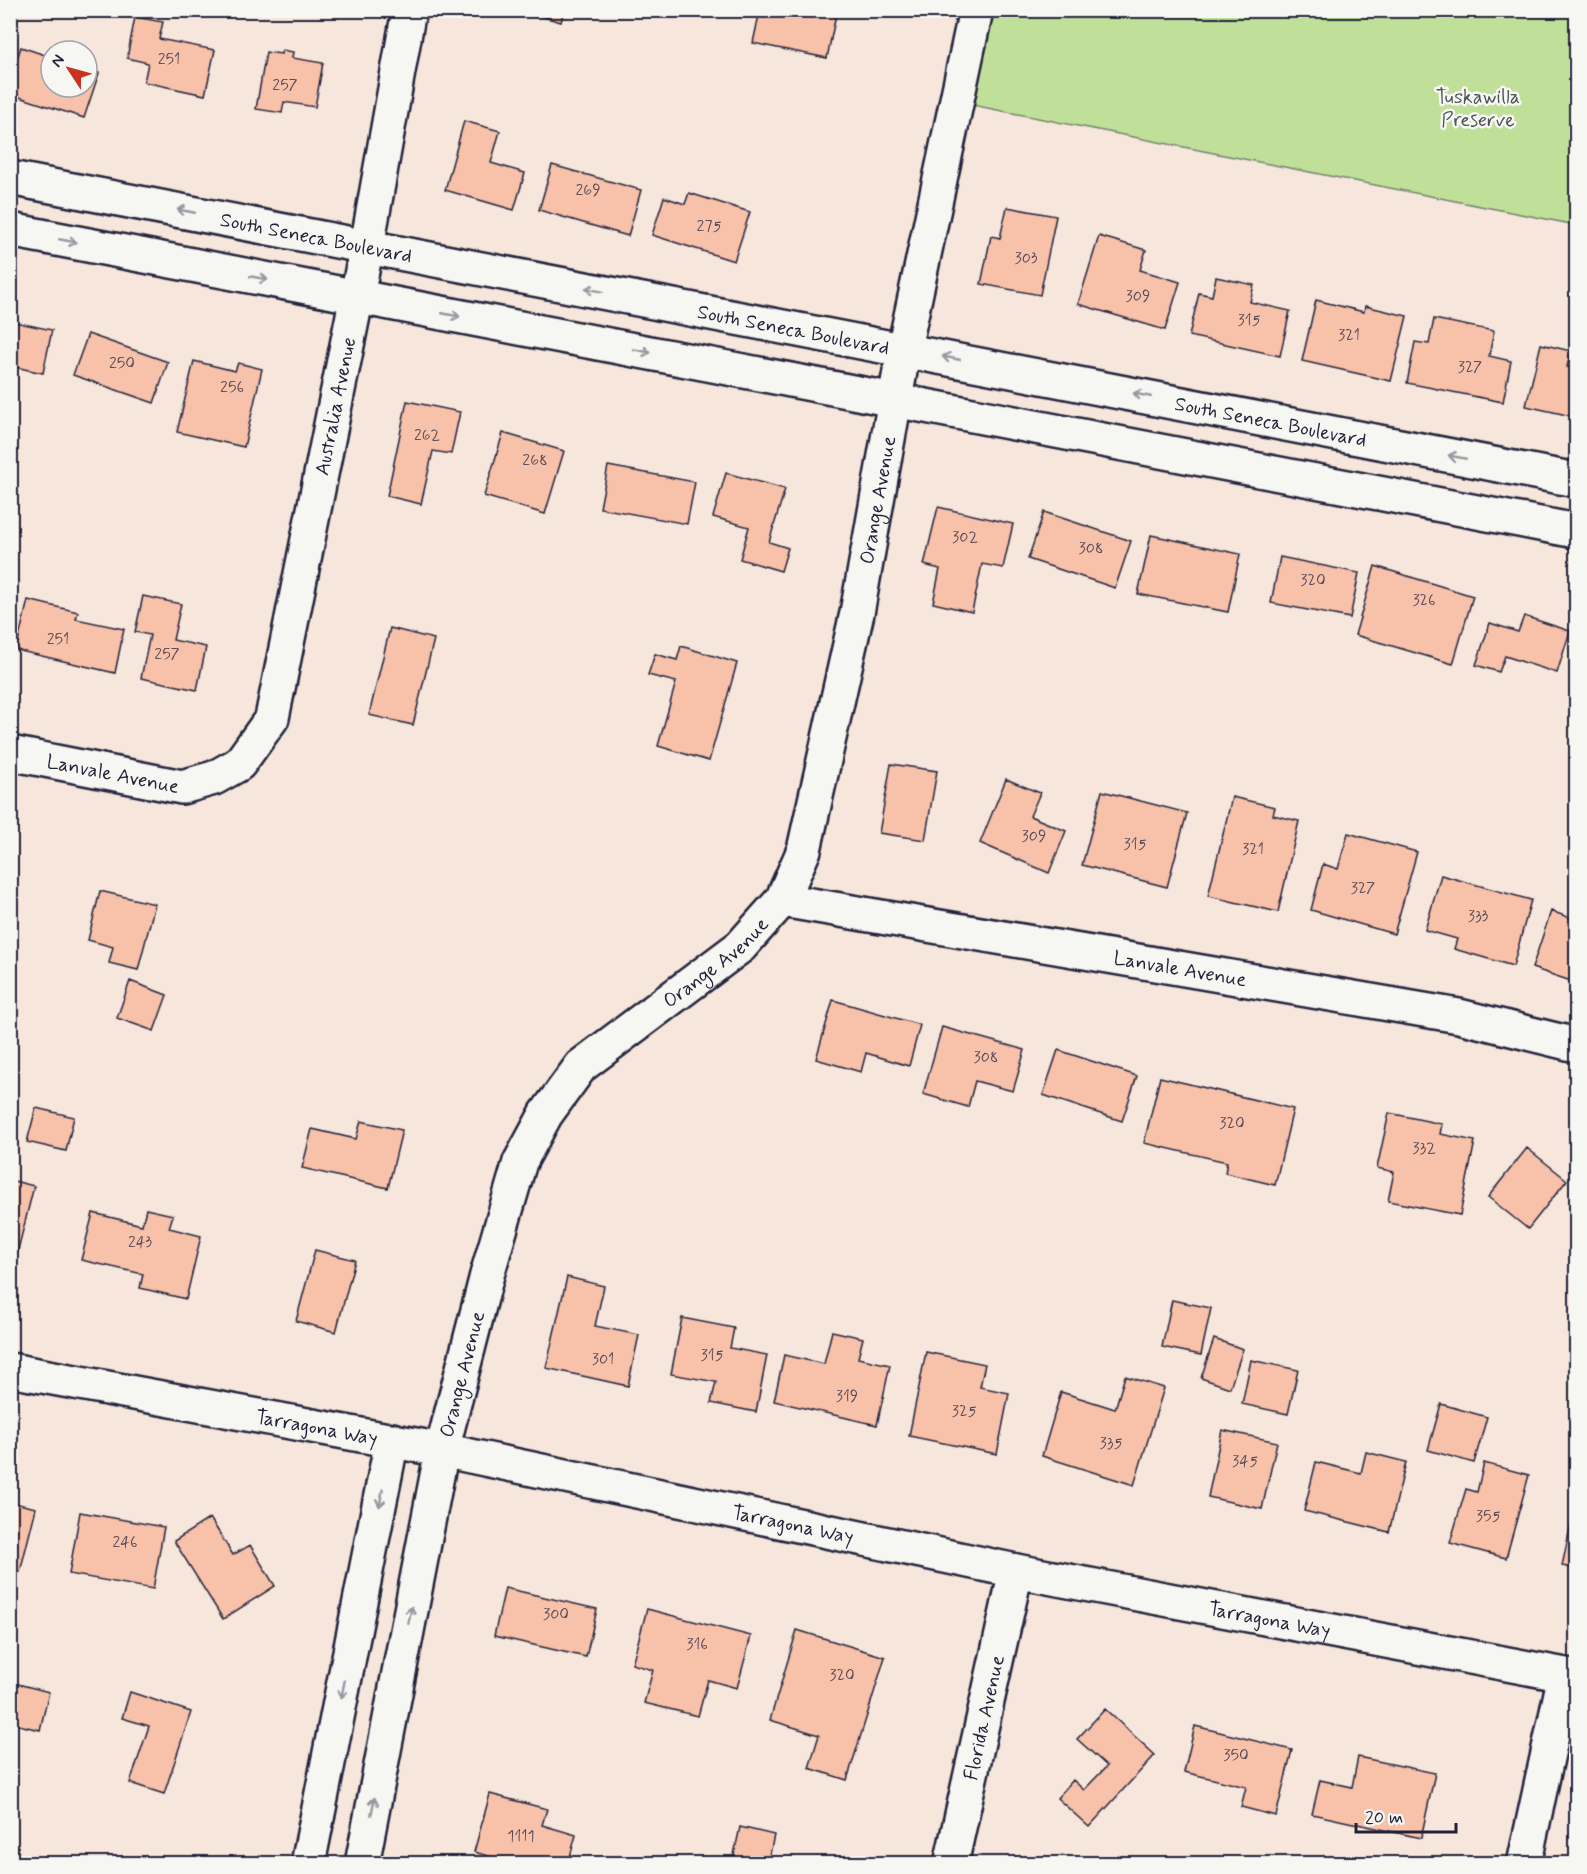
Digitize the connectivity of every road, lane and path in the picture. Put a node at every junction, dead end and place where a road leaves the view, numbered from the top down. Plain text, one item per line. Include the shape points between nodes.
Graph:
1 (409, 10) edge
2 (976, 10) edge
3 (10, 178) edge
4 (10, 230) edge
5 (367, 246) junction
6 (357, 297) junction
7 (904, 349) junction
8 (895, 400) junction
9 (1501, 465) junction
10 (1576, 480) edge
11 (1494, 515) junction
12 (1576, 531) edge
13 (10, 753) edge
14 (214, 778) joint
15 (782, 900) junction
16 (1576, 1045) edge
17 (10, 1370) edge
18 (392, 1440) junction
19 (442, 1450) junction
20 (1016, 1571) junction
21 (1571, 1676) edge
22 (308, 1863) edge
23 (362, 1863) edge
24 (951, 1863) edge
25 (1524, 1863) edge

1 - 5 street, Australia Avenue
2 - 7 street, Orange Avenue
5 -> 3 street, South Seneca Boulevard
4 -> 6 street
5 - 6 street, Australia Avenue
7 -> 5 street, South Seneca Boulevard
6 -> 8 street
6 - 14 street, Australia Avenue via 272,718 239,764
7 - 8 street, Orange Avenue
9 -> 7 street, South Seneca Boulevard
8 - 11 street
8 - 15 street, Orange Avenue via 827,756 804,850
9 - 10 street, South Seneca Boulevard
9 - 11 street
11 - 12 street
13 - 14 street, Lanvale Avenue via 182,787
15 - 16 street, Lanvale Avenue via 1459,1016
15 - 19 street, Orange Avenue via 741,946 581,1066 546,1114 520,1162
17 - 18 street, Tarragona Way
18 - 19 street, Tarragona Way
18 -> 22 street
19 - 20 street, Tarragona Way
23 -> 19 street, Orange Avenue
20 - 21 street, Tarragona Way
20 - 24 street, Florida Avenue
21 - 25 street

